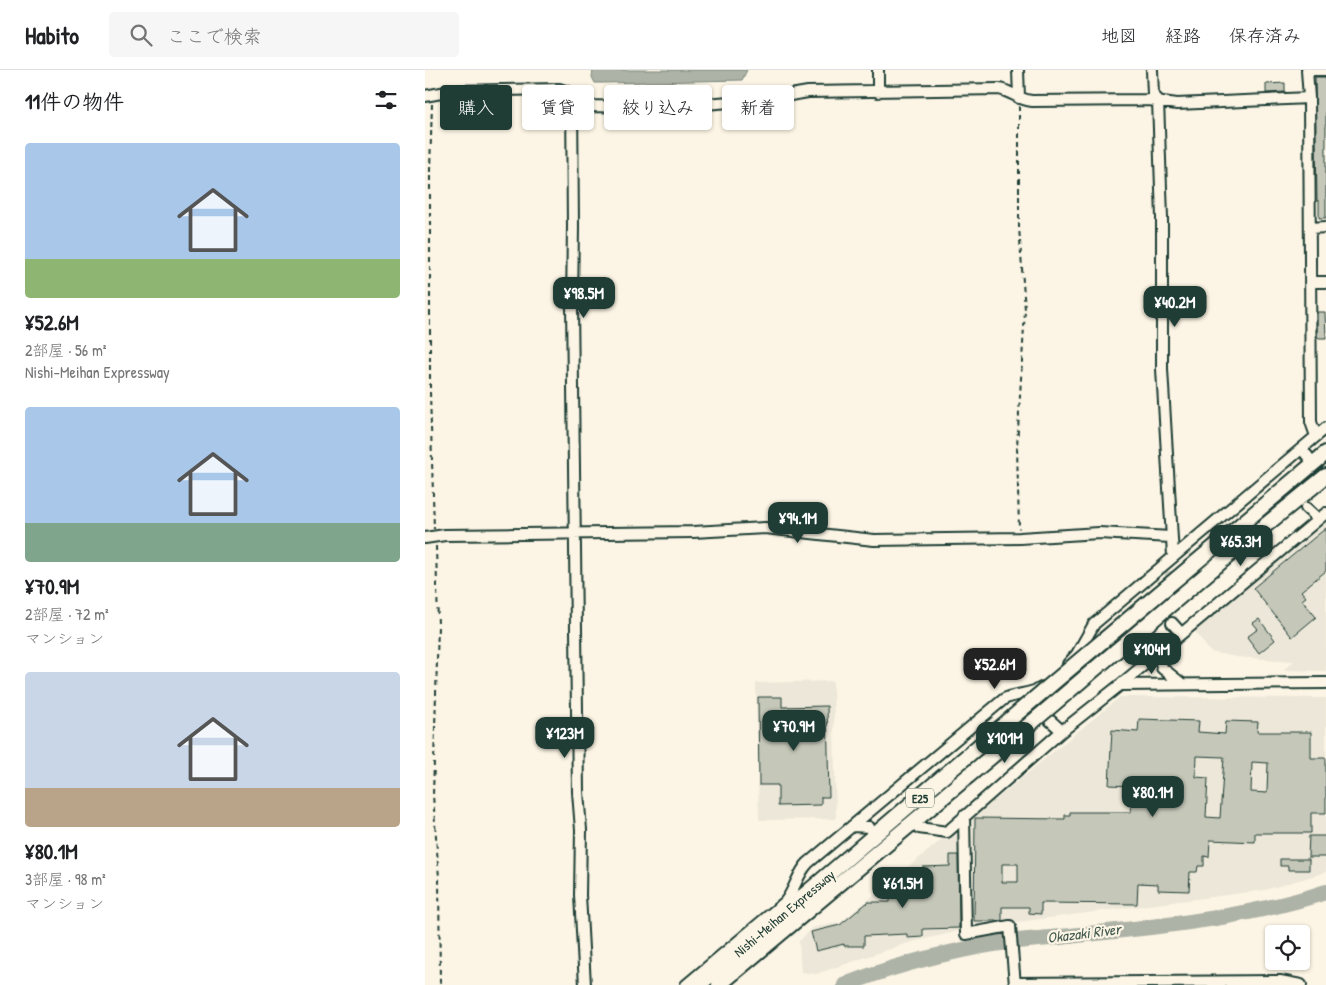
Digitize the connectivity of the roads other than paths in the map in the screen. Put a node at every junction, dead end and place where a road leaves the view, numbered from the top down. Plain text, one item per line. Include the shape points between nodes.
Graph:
1 (878, 70) edge
2 (1018, 70) edge
3 (1152, 70) edge
4 (1307, 70) edge
5 (1326, 70) edge
6 (522, 90) edge
7 (878, 92) junction
8 (425, 96) edge
9 (1019, 98) junction
10 (1309, 98) junction
11 (1158, 100) junction
12 (594, 106) edge
13 (572, 130) edge
14 (1310, 228) junction
15 (1326, 228) edge
16 (1310, 282) junction
17 (1326, 282) edge
18 (1326, 428) edge
19 (1316, 436) junction
20 (1302, 449) junction
21 (1326, 453) edge
22 (1309, 458) tunnel mouth
23 (1326, 476) edge
24 (1306, 508) dead end
25 (1322, 516) edge
26 (575, 533) junction
27 (1171, 537) junction
28 (425, 538) edge
29 (1173, 556) junction
30 (1173, 623) tunnel mouth
31 (1181, 633) junction
32 (1163, 648) junction
33 (1326, 683) edge
34 (1183, 684) junction
35 (1120, 685) junction
36 (1021, 694) junction
37 (1062, 731) junction
38 (965, 816) junction
39 (852, 826) junction
40 (869, 827) dead end
41 (919, 828) dead end
42 (829, 884) junction
43 (1015, 984) edge
44 (585, 985) edge
45 (686, 985) edge
46 (699, 985) edge
47 (719, 985) edge
48 (1301, 985) edge

1 - 7 street
2 - 9 street
3 - 11 street via 1153,95
4 - 5 street
4 - 10 street
6 - 8 street via 452,91
7 - 9 street via 999,89
7 - 12 street via 808,92 767,99 668,107
9 - 11 street via 1032,101
10 - 11 street via 1177,104
10 - 14 street
11 - 27 street via 1163,218 1162,363
13 - 26 street
14 - 15 street
14 - 16 street
16 - 17 street
16 - 19 street via 1311,422
18 - 19 street
19 - 20 street
20 - 22 street
20 - 29 street
21 - 42 highway, Nishi-Meihan Expressway / E25, bridge via 1014,716
23 - 42 highway, Nishi-Meihan Expressway / E25, bridge via 1023,730
24 - 25 street
25 - 31 street
26 - 27 street via 765,528 874,540 1020,538 1099,533
26 - 28 street
26 - 44 street via 578,792
27 - 29 street
29 - 36 street via 1168,567 1094,624 1072,661 1035,692
30 - 31 street
31 - 32 street
32 - 34 street via 1162,668
32 - 35 street
33 - 34 street
34 - 35 street
35 - 37 street
36 - 37 street
36 - 39 street via 1004,699
37 - 38 street
38 - 41 street via 947,832
38 - 43 street via 966,934 1010,926
39 - 40 street
39 - 45 street via 802,868 785,902
42 - 46 highway, Nishi-Meihan Expressway / E25
42 - 47 highway, Nishi-Meihan Expressway / E25
43 - 48 street via 1280,981

